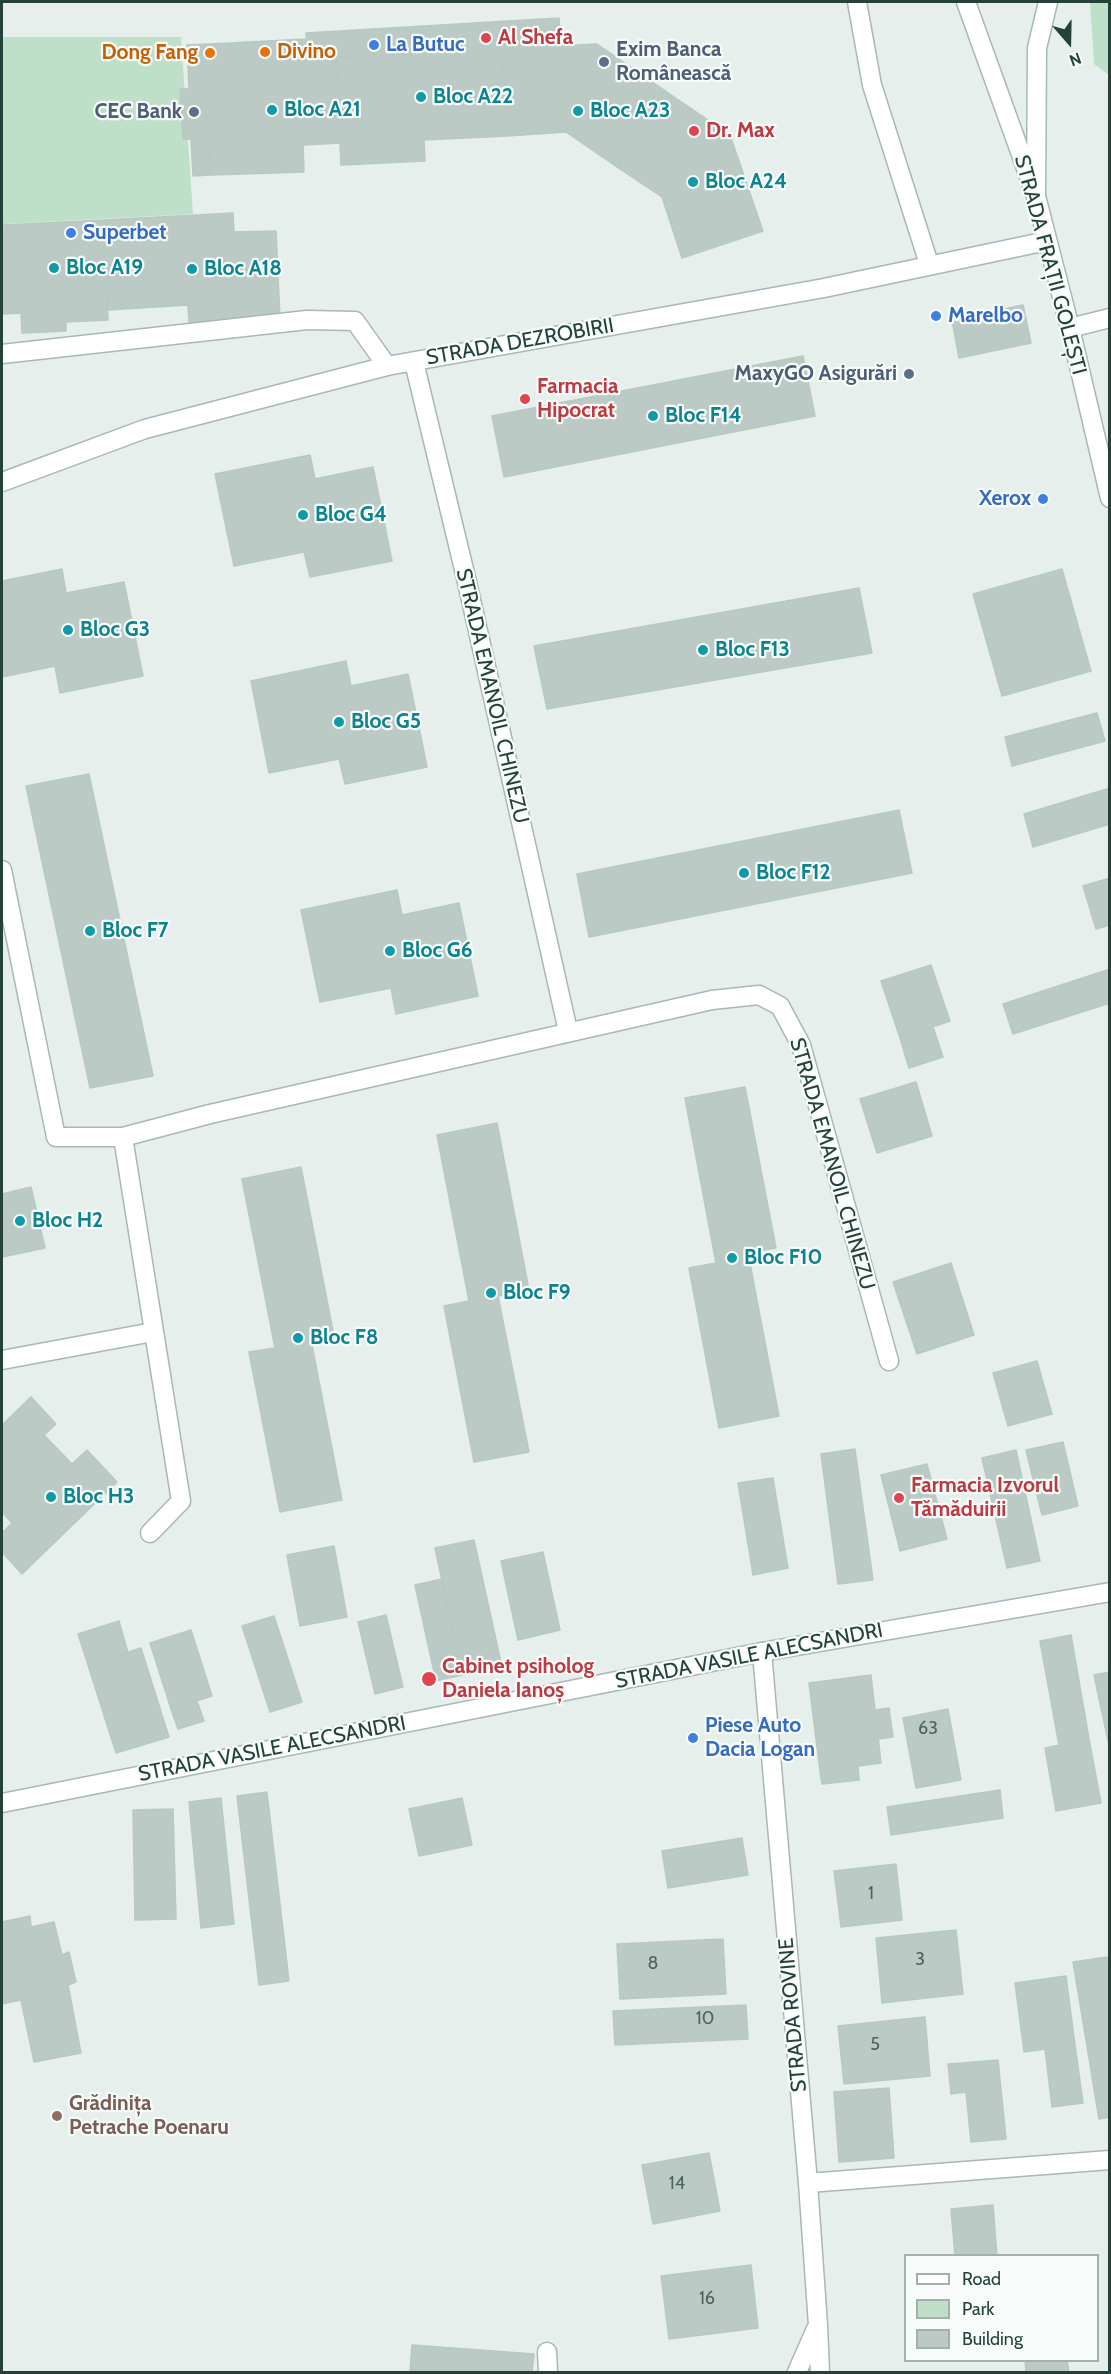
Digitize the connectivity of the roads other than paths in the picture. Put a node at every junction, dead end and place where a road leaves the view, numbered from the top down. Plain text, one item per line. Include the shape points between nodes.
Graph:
1 (857, 2) edge
2 (966, 2) edge
3 (1048, 2) edge
4 (1036, 196) junction
5 (1047, 241) junction
6 (929, 264) junction
7 (1110, 318) edge
8 (1070, 328) junction
9 (2, 354) edge
10 (414, 362) junction
11 (387, 366) junction
12 (2, 482) edge
13 (1110, 498) edge
14 (2, 870) edge
15 (568, 1031) junction
16 (123, 1137) junction
17 (153, 1332) junction
18 (2, 1360) edge
19 (889, 1361) dead end
20 (150, 1533) dead end
21 (1110, 1592) edge
22 (762, 1652) junction
23 (2, 1803) edge
24 (1110, 2160) edge
25 (808, 2184) junction
26 (818, 2325) junction
27 (547, 2352) dead end
28 (548, 2373) edge
29 (797, 2373) edge
30 (820, 2373) edge

1 - 6 street via 872,85
2 - 4 street, STRADA FRAȚII GOLEȘTI
3 - 4 street via 1037,48
4 - 5 street, STRADA FRAȚII GOLEȘTI
5 - 6 street, STRADA DEZROBIRII
5 - 8 street, STRADA FRAȚII GOLEȘTI
6 - 10 street, STRADA DEZROBIRII via 824,288
7 - 8 street
8 - 13 street, STRADA FRAȚII GOLEȘTI
9 - 11 street via 307,320 355,321
10 - 11 street, STRADA DEZROBIRII
10 - 15 street, STRADA EMANOIL CHINEZU
11 - 12 street, STRADA DEZROBIRII via 145,429
14 - 16 street, STRADA EMANOIL CHINEZU via 56,1137
15 - 16 street, STRADA EMANOIL CHINEZU
15 - 19 street, STRADA EMANOIL CHINEZU via 712,1000 759,995 780,1006 801,1045
16 - 17 street
17 - 18 street
17 - 20 street via 182,1501
21 - 22 street, STRADA VASILE ALECSANDRI
22 - 23 street, STRADA VASILE ALECSANDRI
22 - 25 street, STRADA ROVINE
24 - 25 street
25 - 26 street, STRADA ROVINE
26 - 29 street, STRADA ROVINE
26 - 30 street
27 - 28 street

